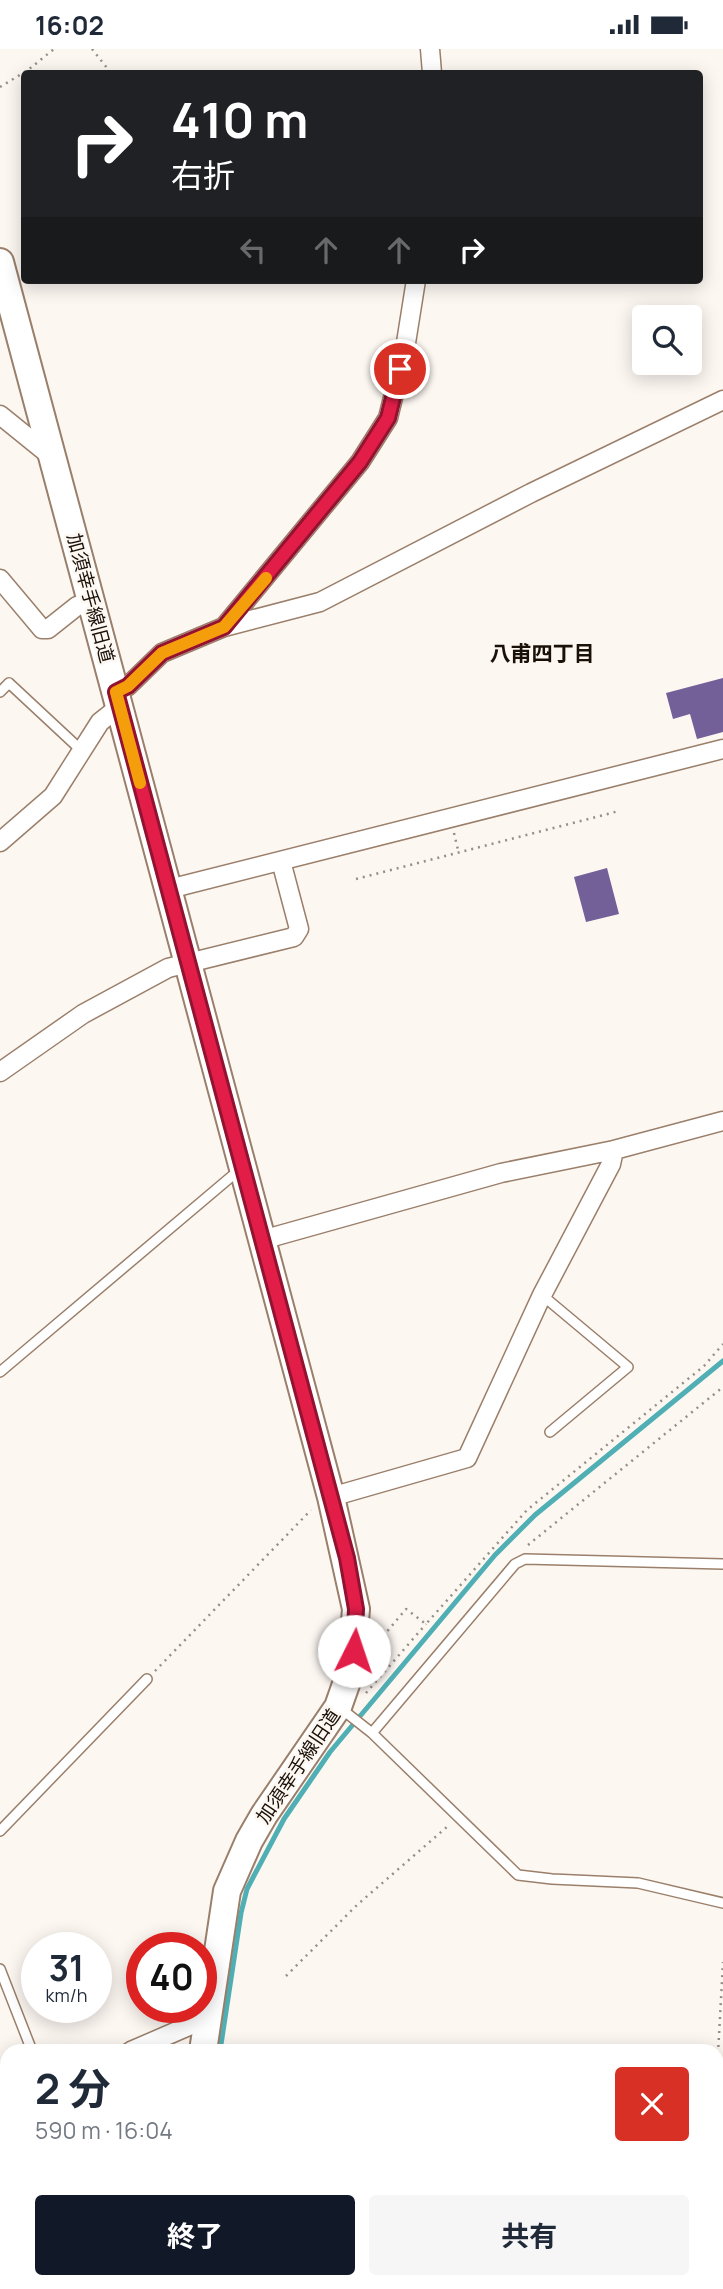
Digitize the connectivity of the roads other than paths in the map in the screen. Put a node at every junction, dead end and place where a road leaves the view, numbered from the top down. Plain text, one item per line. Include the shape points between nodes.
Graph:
1 (430, 49) edge
2 (432, 70) edge
3 (0, 262) edge
4 (414, 284) edge
5 (723, 400) edge
6 (0, 415) edge
7 (53, 457) junction
8 (0, 579) edge
9 (92, 600) junction
10 (224, 627) junction
11 (0, 692) edge
12 (118, 700) junction
13 (723, 749) edge
14 (82, 751) junction
15 (0, 842) edge
16 (281, 861) junction
17 (169, 889) junction
18 (190, 964) junction
19 (0, 1072) edge
20 (723, 1121) edge
21 (614, 1150) junction
22 (244, 1171) junction
23 (262, 1240) junction
24 (542, 1295) junction
25 (0, 1373) edge
26 (550, 1432) dead end
27 (331, 1497) junction
28 (723, 1564) edge
29 (147, 1679) road end
30 (350, 1706) junction
31 (368, 1730) junction
32 (0, 1831) edge
33 (723, 1903) edge
34 (217, 1960) edge
35 (0, 1969) edge
36 (202, 2023) edge
37 (208, 2023) edge
38 (29, 2044) edge
39 (147, 2044) edge
40 (204, 2044) edge

1 - 2 street
3 - 7 street, 加須幸手線旧道
4 - 10 street via 388,418 360,462
5 - 10 street via 320,602
6 - 7 street
7 - 9 street, 加須幸手線旧道
8 - 9 street via 42,629
9 - 12 street, 加須幸手線旧道
10 - 12 street via 162,653
11 - 14 lane via 9,683
12 - 14 street
12 - 17 street, 加須幸手線旧道
13 - 16 street
14 - 15 street via 53,796
16 - 17 street
16 - 18 street via 299,929 294,937
17 - 18 street, 加須幸手線旧道
18 - 19 street via 168,968 83,1014
18 - 22 street, 加須幸手線旧道
20 - 21 street
21 - 23 street via 501,1173
21 - 24 street via 611,1164
22 - 23 street, 加須幸手線旧道
22 - 25 lane via 232,1176
23 - 27 street, 加須幸手線旧道
24 - 26 lane via 628,1367
24 - 27 street via 467,1458
27 - 30 street, 加須幸手線旧道 via 354,1589
28 - 31 lane via 525,1559 515,1564
29 - 32 lane
30 - 31 lane
30 - 34 street, 加須幸手線旧道 via 259,1824 227,1891
31 - 33 lane via 518,1875 638,1883
35 - 38 lane
36 - 39 street
37 - 40 street, 加須幸手線旧道

